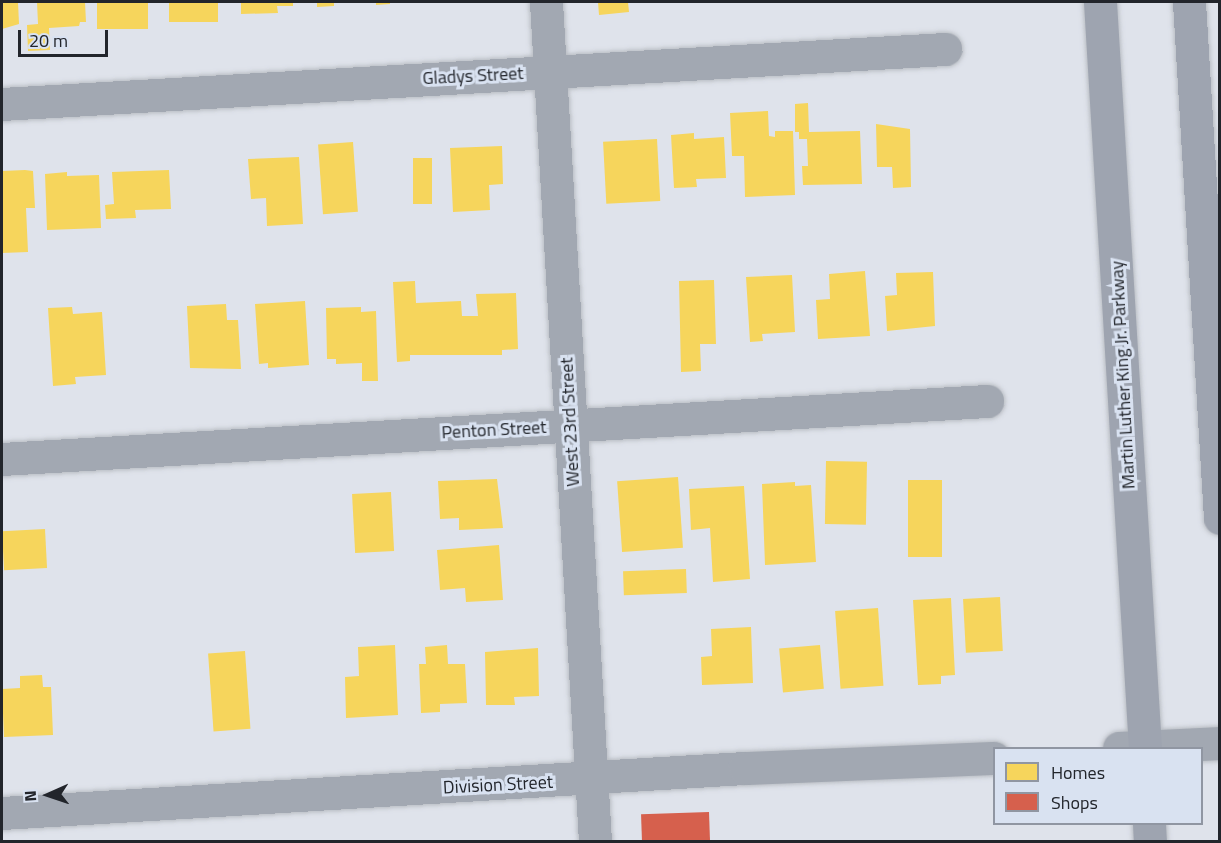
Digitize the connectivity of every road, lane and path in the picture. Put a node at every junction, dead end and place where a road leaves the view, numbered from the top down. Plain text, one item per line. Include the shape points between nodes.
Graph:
1 (546, 2) edge
2 (1100, 2) edge
3 (1189, 2) edge
4 (945, 49) dead end
5 (550, 71) junction
6 (2, 104) edge
7 (987, 401) dead end
8 (570, 426) junction
9 (2, 459) edge
10 (1220, 518) edge
11 (1220, 743) edge
12 (1136, 747) edge
13 (1153, 747) edge
14 (993, 758) edge
15 (592, 779) junction
16 (2, 813) edge
17 (1149, 825) edge
18 (595, 842) edge
19 (1150, 842) edge

1 - 5 street, West 23rd Street
2 - 12 highway, Martin Luther King Jr. Parkway
3 - 10 highway
4 - 5 street, Gladys Street
5 - 6 street, Gladys Street
5 - 8 street, West 23rd Street
7 - 8 street, Penton Street
8 - 9 street, Penton Street
8 - 15 street, West 23rd Street
11 - 13 street
14 - 15 street, Division Street
15 - 16 street, Division Street
15 - 18 street, West 23rd Street
17 - 19 highway

